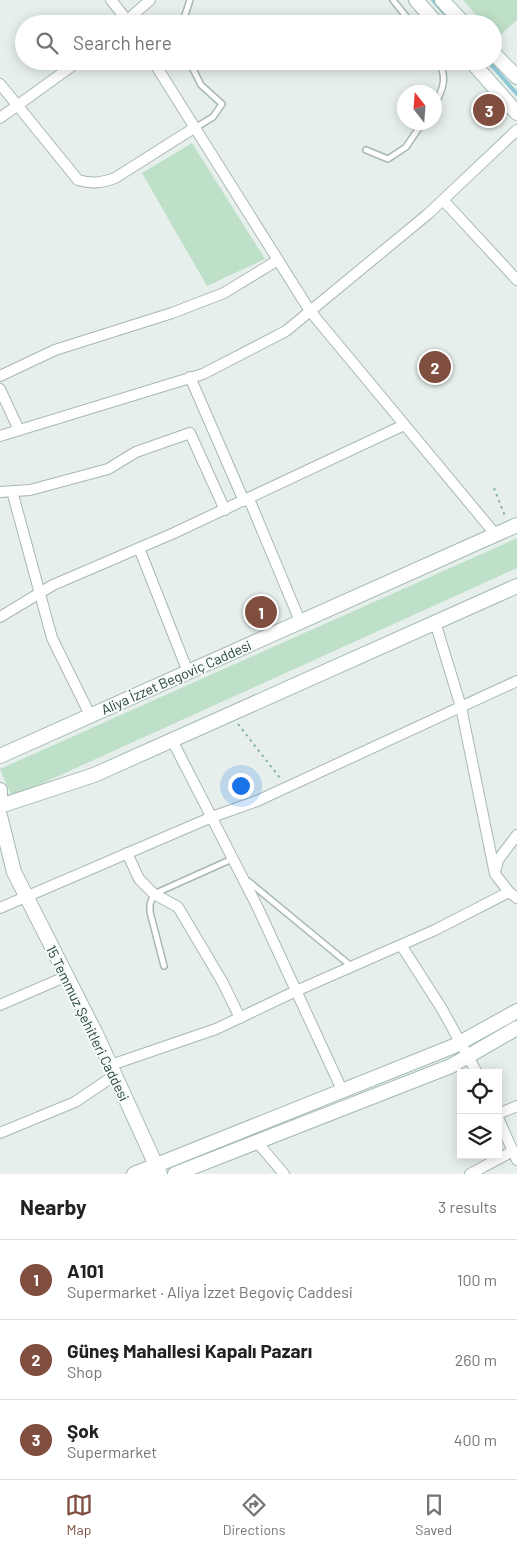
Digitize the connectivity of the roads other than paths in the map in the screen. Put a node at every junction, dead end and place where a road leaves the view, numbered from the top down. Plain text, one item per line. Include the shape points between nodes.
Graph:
1 (111, 0) edge
2 (150, 0) edge
3 (190, 0) edge
4 (393, 0) edge
5 (416, 0) edge
6 (442, 0) edge
7 (122, 15) edge
8 (134, 15) edge
9 (185, 15) edge
10 (405, 15) edge
11 (429, 15) edge
12 (456, 15) edge
13 (502, 62) edge
14 (65, 70) edge
15 (159, 70) edge
16 (194, 70) edge
17 (443, 70) edge
18 (479, 70) edge
19 (517, 77) edge
20 (0, 84) edge
21 (442, 92) edge
22 (18, 104) junction
23 (517, 113) edge
24 (0, 118) edge
25 (194, 128) junction
26 (418, 130) edge
27 (517, 130) edge
28 (366, 150) dead end
29 (443, 200) junction
30 (278, 260) junction
31 (517, 280) edge
32 (310, 312) junction
33 (0, 376) edge
34 (190, 377) junction
35 (0, 389) edge
36 (404, 425) junction
37 (19, 430) junction
38 (0, 436) edge
39 (12, 491) junction
40 (0, 492) edge
41 (247, 500) junction
42 (225, 510) junction
43 (511, 522) edge
44 (496, 535) junction
45 (139, 548) junction
46 (517, 586) edge
47 (40, 593) junction
48 (0, 617) edge
49 (300, 621) junction
50 (435, 622) junction
51 (188, 672) junction
52 (517, 682) edge
53 (461, 707) junction
54 (90, 715) junction
55 (172, 740) junction
56 (0, 756) edge
57 (0, 790) edge
58 (0, 800) edge
59 (0, 806) edge
60 (0, 816) edge
61 (212, 817) junction
62 (517, 835) edge
63 (128, 853) junction
64 (0, 856) edge
65 (233, 858) junction
66 (14, 872) junction
67 (495, 874) junction
68 (242, 877) junction
69 (154, 894) junction
70 (513, 895) edge
71 (24, 896) junction
72 (0, 908) edge
73 (401, 944) junction
74 (164, 966) dead end
75 (352, 966) junction
76 (66, 976) junction
77 (296, 991) junction
78 (0, 1005) edge
79 (517, 1011) edge
80 (240, 1018) junction
81 (517, 1028) edge
82 (461, 1042) junction
83 (469, 1055) junction
84 (475, 1069) edge
85 (113, 1070) junction
86 (342, 1090) junction
87 (517, 1106) edge
88 (502, 1112) edge
89 (502, 1127) edge
90 (0, 1134) edge
91 (257, 1142) junction
92 (515, 1156) edge
93 (158, 1169) edge
94 (134, 1174) edge
95 (175, 1174) edge
96 (284, 1174) edge
97 (470, 1174) edge

1 - 7 street
2 - 8 street
3 - 9 lane
4 - 10 lane
5 - 11 main road
6 - 12 main road
13 - 19 main road
14 - 22 street
15 - 25 street
16 - 25 lane via 201,85 222,104 213,117
17 - 21 lane
18 - 23 main road
20 - 22 street
22 - 24 street
22 - 25 street via 78,180 85,182 100,183 115,178
25 - 30 street
26 - 28 lane via 406,147 388,159
27 - 29 street
29 - 31 street
29 - 32 street
30 - 32 street
30 - 33 street via 224,293 55,350
32 - 34 street via 286,331 203,374
32 - 36 street
34 - 37 street
34 - 41 street
35 - 37 street
36 - 41 street
36 - 44 street
37 - 38 street
39 - 40 street
39 - 42 street via 30,490 108,469 136,452 190,433
39 - 47 street
41 - 42 street
41 - 49 street
42 - 45 street
43 - 44 main road, Aliya İzzet Begoviç Caddesi
44 - 49 main road, Aliya İzzet Begoviç Caddesi
45 - 47 street
45 - 51 street
46 - 50 main road
47 - 48 street
47 - 54 street via 52,638
49 - 51 main road, Aliya İzzet Begoviç Caddesi
50 - 53 street
50 - 55 main road
51 - 54 main road, Aliya İzzet Begoviç Caddesi
52 - 53 street
53 - 61 street via 287,788
53 - 67 street
54 - 56 main road, Aliya İzzet Begoviç Caddesi
55 - 59 main road via 94,775
55 - 61 street
57 - 58 main road
60 - 66 main road
61 - 63 street
61 - 65 street
62 - 67 street via 498,860
63 - 69 street via 139,879
63 - 71 street
64 - 66 main road
65 - 68 street
65 - 69 lane
66 - 71 main road, 15 Temmuz Şehitleri Caddesi
67 - 70 street
68 - 75 lane
68 - 77 street
69 - 74 lane via 150,912
69 - 80 street via 178,907
70 - 73 street
71 - 72 street
71 - 76 main road, 15 Temmuz Şehitleri Caddesi
73 - 75 street
73 - 82 street
75 - 77 street
76 - 78 street
76 - 85 main road, 15 Temmuz Şehitleri Caddesi
77 - 80 street
77 - 86 street
79 - 82 main road
80 - 85 street
81 - 83 main road
82 - 83 street
82 - 86 main road
83 - 84 street
83 - 91 main road via 451,1066
85 - 90 street via 75,1102
85 - 93 main road, 15 Temmuz Şehitleri Caddesi
86 - 93 main road
87 - 88 street
89 - 92 street
91 - 95 main road
91 - 96 street
92 - 97 street
93 - 94 main road

